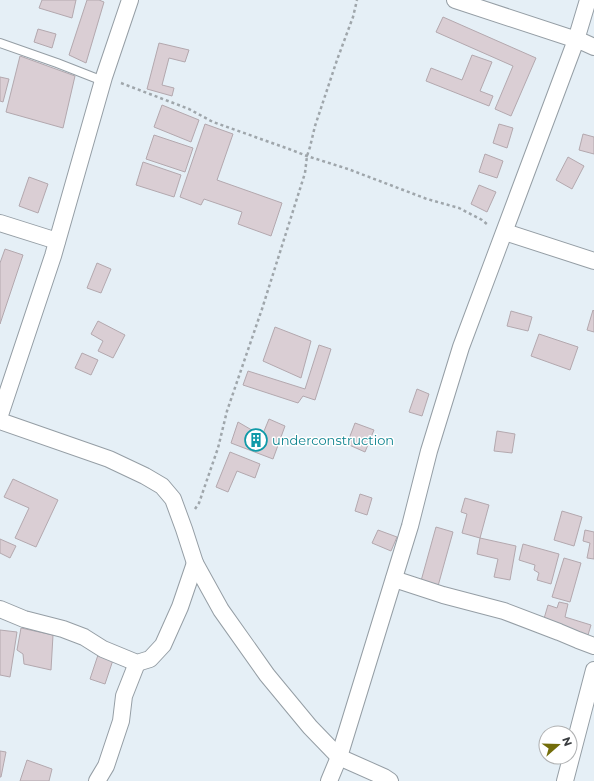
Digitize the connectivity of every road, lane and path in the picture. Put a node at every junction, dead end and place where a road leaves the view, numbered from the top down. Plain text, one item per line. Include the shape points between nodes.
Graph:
1 (130, 0) edge
2 (357, 0) edge
3 (455, 0) edge
4 (588, 0) edge
5 (576, 40) junction
6 (0, 43) edge
7 (594, 47) edge
8 (103, 79) junction
9 (307, 156) junction
10 (0, 223) edge
11 (504, 234) junction
12 (58, 241) junction
13 (594, 261) edge
14 (0, 415) edge
15 (0, 421) edge
16 (184, 529) junction
17 (195, 563) junction
18 (394, 579) junction
19 (0, 609) edge
20 (594, 646) edge
21 (137, 663) junction
22 (594, 670) edge
23 (339, 757) junction
24 (97, 781) edge
25 (329, 781) edge
26 (390, 781) edge
27 (565, 781) edge

1 - 8 street
2 - 9 path via 314,126
3 - 5 street
4 - 5 street
5 - 7 street
5 - 11 street
6 - 8 lane
8 - 9 path via 156,95 213,122
8 - 12 street
9 - 11 path via 459,208
9 - 16 path via 305,173 227,411 218,448 198,503
10 - 12 street
11 - 13 street
11 - 18 street via 459,354
12 - 14 street
15 - 16 street via 109,459 151,479 162,486 173,499
16 - 17 street
17 - 21 street via 180,607 163,645 150,659
17 - 23 street via 221,610 267,675 310,728
18 - 20 street via 504,611
18 - 23 street
19 - 21 street via 84,637 103,650
21 - 24 street via 124,696 121,721 106,766
22 - 27 street
23 - 25 street
23 - 26 street

